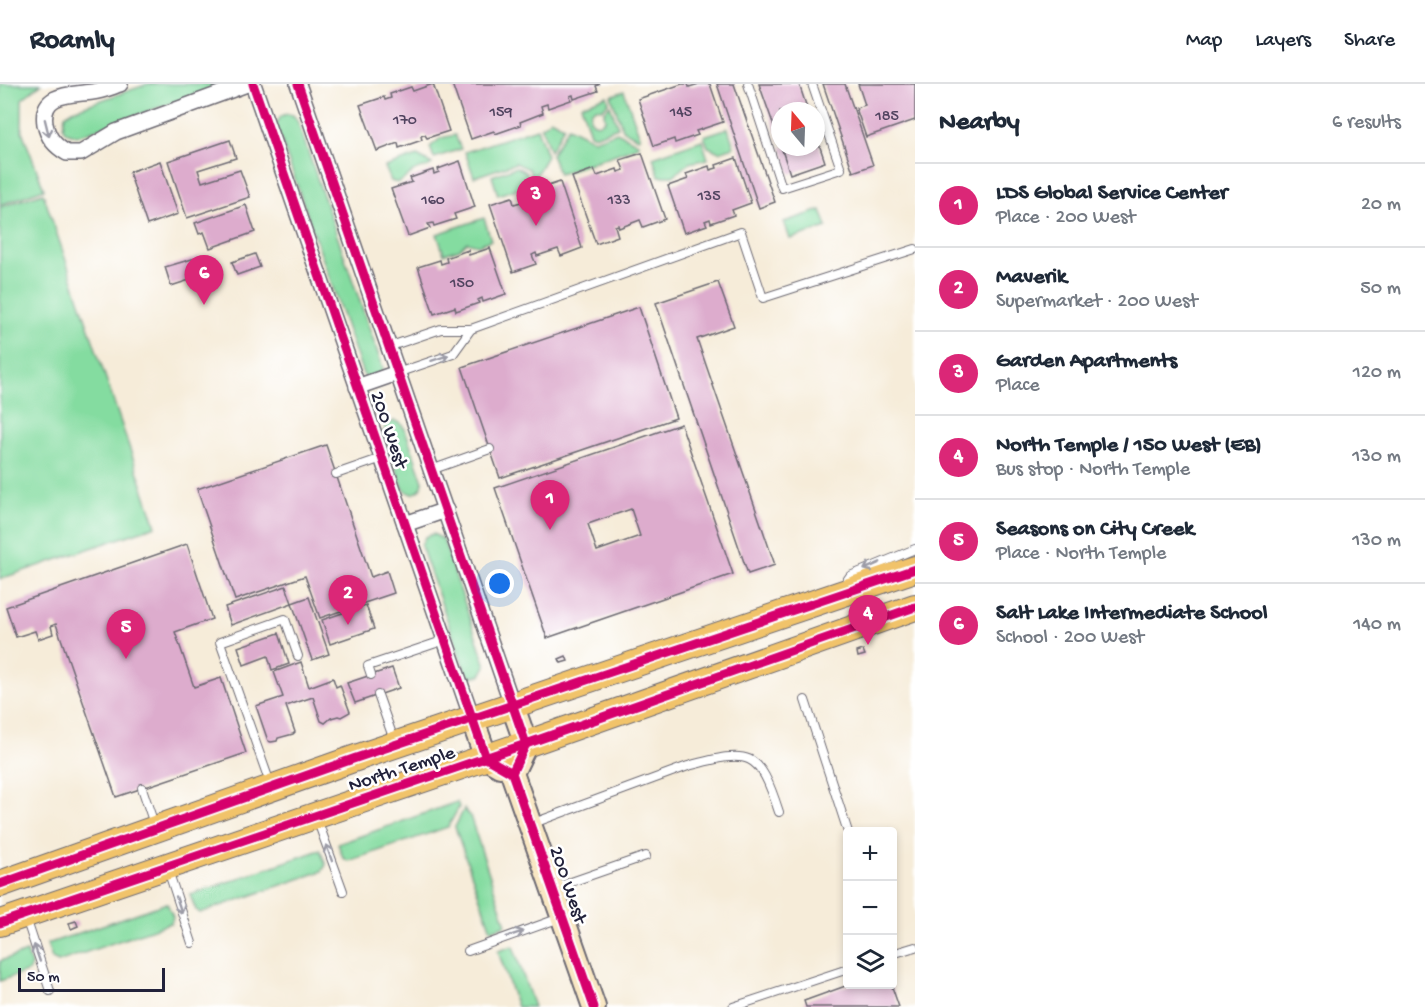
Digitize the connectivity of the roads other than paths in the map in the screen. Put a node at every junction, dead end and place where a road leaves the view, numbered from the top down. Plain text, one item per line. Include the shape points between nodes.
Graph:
1 (120, 84) edge
2 (247, 84) edge
3 (253, 84) edge
4 (298, 84) edge
5 (748, 84) edge
6 (812, 84) edge
7 (78, 88) edge
8 (915, 249) edge
9 (471, 329) junction
10 (388, 347) junction
11 (397, 373) junction
12 (357, 387) junction
13 (490, 449) dead end
14 (382, 458) junction
15 (431, 470) junction
16 (336, 474) dead end
17 (446, 510) junction
18 (405, 524) junction
19 (915, 549) edge
20 (915, 569) edge
21 (838, 595) junction
22 (915, 607) edge
23 (445, 640) junction
24 (298, 656) dead end
25 (371, 675) dead end
26 (378, 695) dead end
27 (805, 700) dead end
28 (512, 704) junction
29 (472, 718) junction
30 (396, 744) junction
31 (526, 744) junction
32 (486, 758) junction
33 (512, 773) junction
34 (142, 788) dead end
35 (272, 788) junction
36 (779, 812) dead end
37 (315, 815) junction
38 (530, 825) junction
39 (847, 827) edge
40 (156, 829) junction
41 (646, 856) dead end
42 (167, 866) junction
43 (0, 884) edge
44 (552, 889) junction
45 (343, 891) dead end
46 (24, 915) junction
47 (562, 917) junction
48 (0, 923) edge
49 (192, 943) dead end
50 (915, 947) edge
51 (468, 951) dead end
52 (897, 952) edge
53 (843, 971) edge
54 (50, 991) dead end
55 (594, 1007) edge
56 (733, 1007) edge

1 - 7 street via 96,92
7 -> 2 street via 59,96 46,111 50,140 67,153 81,153 116,132
3 - 12 street, 200 West
4 - 10 street, 200 West
5 - 6 lane via 782,188 841,169
8 - 9 lane via 763,298 741,232
9 - 10 lane via 441,329
11 -> 9 lane via 453,354
10 - 11 street, 200 West
11 - 12 street
11 - 15 street, 200 West
12 - 14 street, 200 West
13 - 15 lane
14 - 16 lane
14 - 18 street, 200 West
15 - 17 street, 200 West
17 - 18 street
17 - 28 street, 200 West
18 - 23 street, 200 West
19 -> 21 lane via 850,576
20 - 21 main road, North Temple
21 - 28 main road, North Temple
22 - 31 main road, North Temple
23 - 25 lane via 368,666
23 - 29 street, 200 West
24 - 35 lane via 285,619 220,642
26 - 30 lane
27 - 39 lane
28 - 29 main road, North Temple
28 - 31 street, 200 West
29 - 30 main road, North Temple
29 - 32 street, 200 West
30 - 35 main road, North Temple
31 - 32 main road, North Temple
31 - 33 street
32 - 33 street
32 - 37 main road, North Temple
33 - 38 street, 200 West
34 - 40 lane
35 - 40 main road, North Temple
36 - 38 lane via 760,765 739,756 688,766
37 - 42 main road, North Temple
45 -> 37 lane
38 - 44 street, 200 West
40 - 43 main road, North Temple
41 - 44 lane
42 - 46 main road, North Temple
42 -> 49 lane
44 - 47 street, 200 West
46 - 48 main road, North Temple
54 -> 46 lane
51 -> 47 lane
47 - 55 street, 200 West
50 - 52 lane
53 - 56 lane

